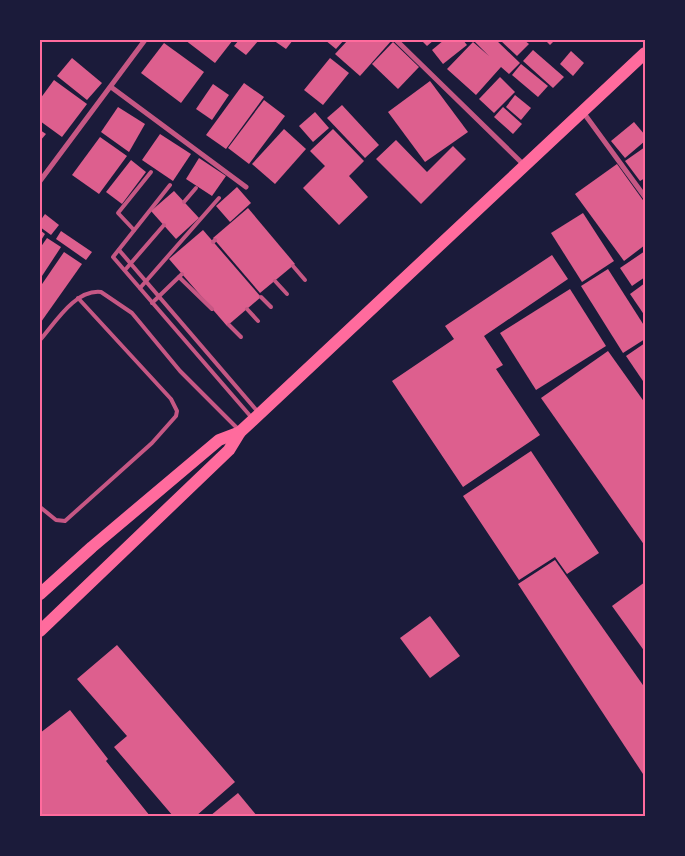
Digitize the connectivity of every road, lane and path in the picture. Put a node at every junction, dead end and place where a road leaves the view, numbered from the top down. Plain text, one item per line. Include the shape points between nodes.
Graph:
1 (145, 40) edge
2 (396, 40) edge
3 (645, 53) edge
4 (111, 88) junction
5 (583, 112) junction
6 (524, 165) junction
7 (151, 172) dead end
8 (40, 181) edge
9 (170, 185) dead end
10 (246, 187) dead end
11 (196, 188) dead end
12 (645, 197) edge
13 (219, 198) dead end
14 (184, 202) dead end
15 (164, 225) dead end
16 (134, 230) junction
17 (119, 250) junction
18 (131, 264) junction
19 (292, 266) dead end
20 (125, 270) junction
21 (305, 280) dead end
22 (275, 281) dead end
23 (145, 282) junction
24 (140, 288) junction
25 (287, 294) dead end
26 (158, 297) junction
27 (261, 297) dead end
28 (78, 298) junction
29 (152, 303) junction
30 (271, 307) dead end
31 (212, 309) dead end
32 (247, 309) dead end
33 (258, 321) dead end
34 (229, 325) dead end
35 (241, 337) dead end
36 (40, 340) edge
37 (256, 417) junction
38 (240, 432) junction
39 (40, 507) edge
40 (40, 594) edge
41 (40, 631) edge

1 - 4 street
2 - 6 street
3 - 5 main road
4 - 8 street
4 - 10 street
5 - 6 main road
5 - 12 street
6 - 37 main road
7 - 16 lane via 118,213
9 - 16 lane
11 - 14 lane
13 - 23 lane
15 - 18 lane
16 - 17 lane
17 - 18 lane
17 - 20 lane via 113,257
18 - 20 lane
18 - 23 lane
19 - 21 lane
20 - 24 lane
22 - 25 lane
23 - 24 lane
23 - 26 lane
24 - 29 lane
26 - 29 lane
26 - 31 lane via 180,275
26 - 37 lane
27 - 30 lane
28 - 36 lane
28 - 38 lane via 101,292 132,313 180,371
28 - 39 lane via 171,398 177,410 176,416 152,443 64,521 56,520
29 - 37 lane
32 - 33 lane
34 - 35 lane
37 - 38 main road
38 - 40 main road via 218,440
38 - 41 main road via 229,450

